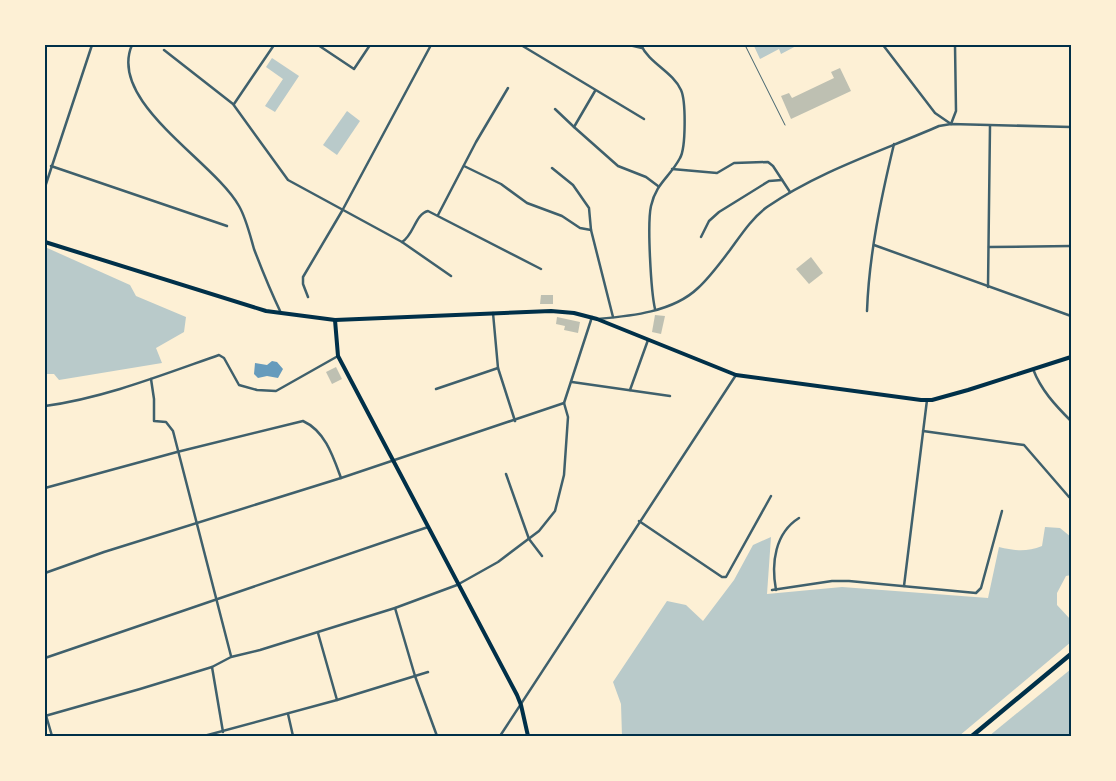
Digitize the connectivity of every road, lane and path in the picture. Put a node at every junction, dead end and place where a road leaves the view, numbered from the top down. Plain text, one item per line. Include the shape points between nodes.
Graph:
1 (92, 45) edge
2 (132, 45) edge
3 (274, 45) edge
4 (318, 45) edge
5 (370, 45) edge
6 (431, 45) edge
7 (521, 45) edge
8 (629, 45) edge
9 (745, 45) edge
10 (883, 45) edge
11 (955, 45) edge
12 (641, 46) edge
13 (164, 50) dead end
14 (508, 88) dead end
15 (595, 91) junction
16 (234, 104) junction
17 (556, 109) dead end
18 (644, 120) dead end
19 (951, 124) junction
20 (785, 125) dead end
21 (990, 126) junction
22 (574, 127) junction
23 (1071, 127) edge
24 (894, 144) junction
25 (51, 166) junction
26 (464, 166) junction
27 (552, 168) dead end
28 (672, 169) junction
29 (782, 180) junction
30 (658, 186) junction
31 (45, 187) edge
32 (790, 192) junction
33 (342, 211) junction
34 (438, 215) junction
35 (227, 226) dead end
36 (591, 230) junction
37 (701, 237) dead end
38 (45, 242) edge
39 (402, 242) junction
40 (874, 245) junction
41 (989, 246) junction
42 (1071, 246) edge
43 (540, 269) dead end
44 (452, 276) dead end
45 (988, 287) junction
46 (308, 298) dead end
47 (655, 309) junction
48 (867, 311) dead end
49 (281, 313) junction
50 (493, 313) junction
51 (1071, 316) edge
52 (594, 318) junction
53 (613, 318) junction
54 (335, 320) junction
55 (648, 339) junction
56 (338, 356) junction
57 (1071, 356) edge
58 (498, 368) junction
59 (1033, 369) junction
60 (736, 375) junction
61 (150, 379) junction
62 (572, 382) junction
63 (436, 389) dead end
64 (630, 390) junction
65 (670, 396) dead end
66 (928, 400) junction
67 (564, 403) junction
68 (45, 406) edge
69 (515, 421) junction
70 (1071, 421) edge
71 (923, 431) junction
72 (177, 452) junction
73 (393, 460) junction
74 (506, 474) dead end
75 (340, 478) junction
76 (45, 488) edge
77 (772, 496) dead end
78 (1069, 497) dead end
79 (1002, 511) dead end
80 (799, 518) dead end
81 (639, 521) junction
82 (196, 524) junction
83 (428, 527) junction
84 (529, 539) junction
85 (542, 556) dead end
86 (45, 573) edge
87 (457, 585) junction
88 (904, 586) junction
89 (772, 590) dead end
90 (776, 590) junction
91 (216, 600) junction
92 (395, 608) junction
93 (318, 633) junction
94 (1071, 654) edge
95 (231, 657) junction
96 (45, 658) edge
97 (212, 667) junction
98 (428, 672) dead end
99 (415, 676) junction
100 (337, 700) junction
101 (521, 705) junction
102 (45, 712) edge
103 (288, 714) junction
104 (46, 716) edge
105 (223, 732) junction
106 (52, 736) edge
107 (204, 736) edge
108 (293, 736) edge
109 (436, 736) edge
110 (500, 736) edge
111 (528, 736) edge
112 (972, 736) edge

1 - 25 street
2 - 49 street via 127,67 133,84 150,110 220,180 239,206
3 - 16 street
4 - 5 street via 354,69
6 - 33 street
7 - 15 street
8 - 12 street
9 - 20 lane
10 - 19 street via 935,113
11 - 19 street via 956,111
12 - 28 street via 681,89 684,101 683,152
13 - 16 street
14 - 26 street
15 - 18 street
15 - 22 street
16 - 33 street via 288,180
17 - 22 street
19 - 21 street
19 - 24 street
21 - 23 street
21 - 41 street
22 - 30 street via 618,166 646,177
24 - 32 street
24 - 40 street
25 - 31 street
25 - 35 street
26 - 34 street
26 - 36 street via 528,202 562,216 580,228
27 - 36 street via 583,197 592,218
28 - 29 street via 717,173 734,163 768,162
28 - 30 street
29 - 32 street
29 - 37 street via 769,182 719,212 708,221
30 - 47 street via 650,208
32 - 47 street via 765,209 748,226 698,288 673,305
33 - 39 street
33 - 46 street via 304,277
34 - 39 street via 428,211 422,213 408,238
34 - 43 street
36 - 53 street
38 - 49 main road
39 - 44 street
40 - 45 street
40 - 48 street
41 - 42 street
41 - 45 street
45 - 51 street
47 - 53 street
49 - 54 main road
50 - 52 main road via 551,311
50 - 54 main road
50 - 58 street
52 - 53 street
52 - 55 main road
52 - 62 street
54 - 56 main road
55 - 60 main road
55 - 64 street
56 - 61 street via 276,391 239,385 219,355
56 - 73 main road
57 - 59 main road
58 - 63 street
58 - 69 street
59 - 66 main road
59 - 70 street via 1038,384
60 - 66 main road
60 - 81 street
61 - 68 street via 69,403
61 - 72 street via 154,421 166,422 173,431
62 - 64 street
62 - 67 street
64 - 65 street
66 - 71 street
67 - 69 street
67 - 84 street via 568,426 560,499 555,511
69 - 73 street
71 - 78 street via 1024,445
71 - 88 street
72 - 75 street via 303,422 314,426 331,451
72 - 76 street
72 - 82 street
73 - 75 street
73 - 83 main road
74 - 84 street
75 - 82 street
77 - 81 street via 726,577
79 - 88 street via 981,588 976,593
80 - 90 street via 780,536 774,576
81 - 101 street
82 - 86 street
82 - 91 street
83 - 87 main road
83 - 91 street
84 - 85 street
84 - 87 street via 498,562
87 - 92 street
87 - 101 main road
88 - 90 street via 832,581
89 - 90 street
91 - 95 street
91 - 96 street
92 - 93 street
92 - 99 street
93 - 95 street
93 - 100 street
94 - 112 main road
95 - 97 street
97 - 104 street
97 - 105 street
98 - 99 street
99 - 100 street
99 - 109 street
100 - 103 street
101 - 110 street
101 - 111 main road
102 - 104 street
103 - 105 street
103 - 108 street
104 - 106 street
105 - 107 street

